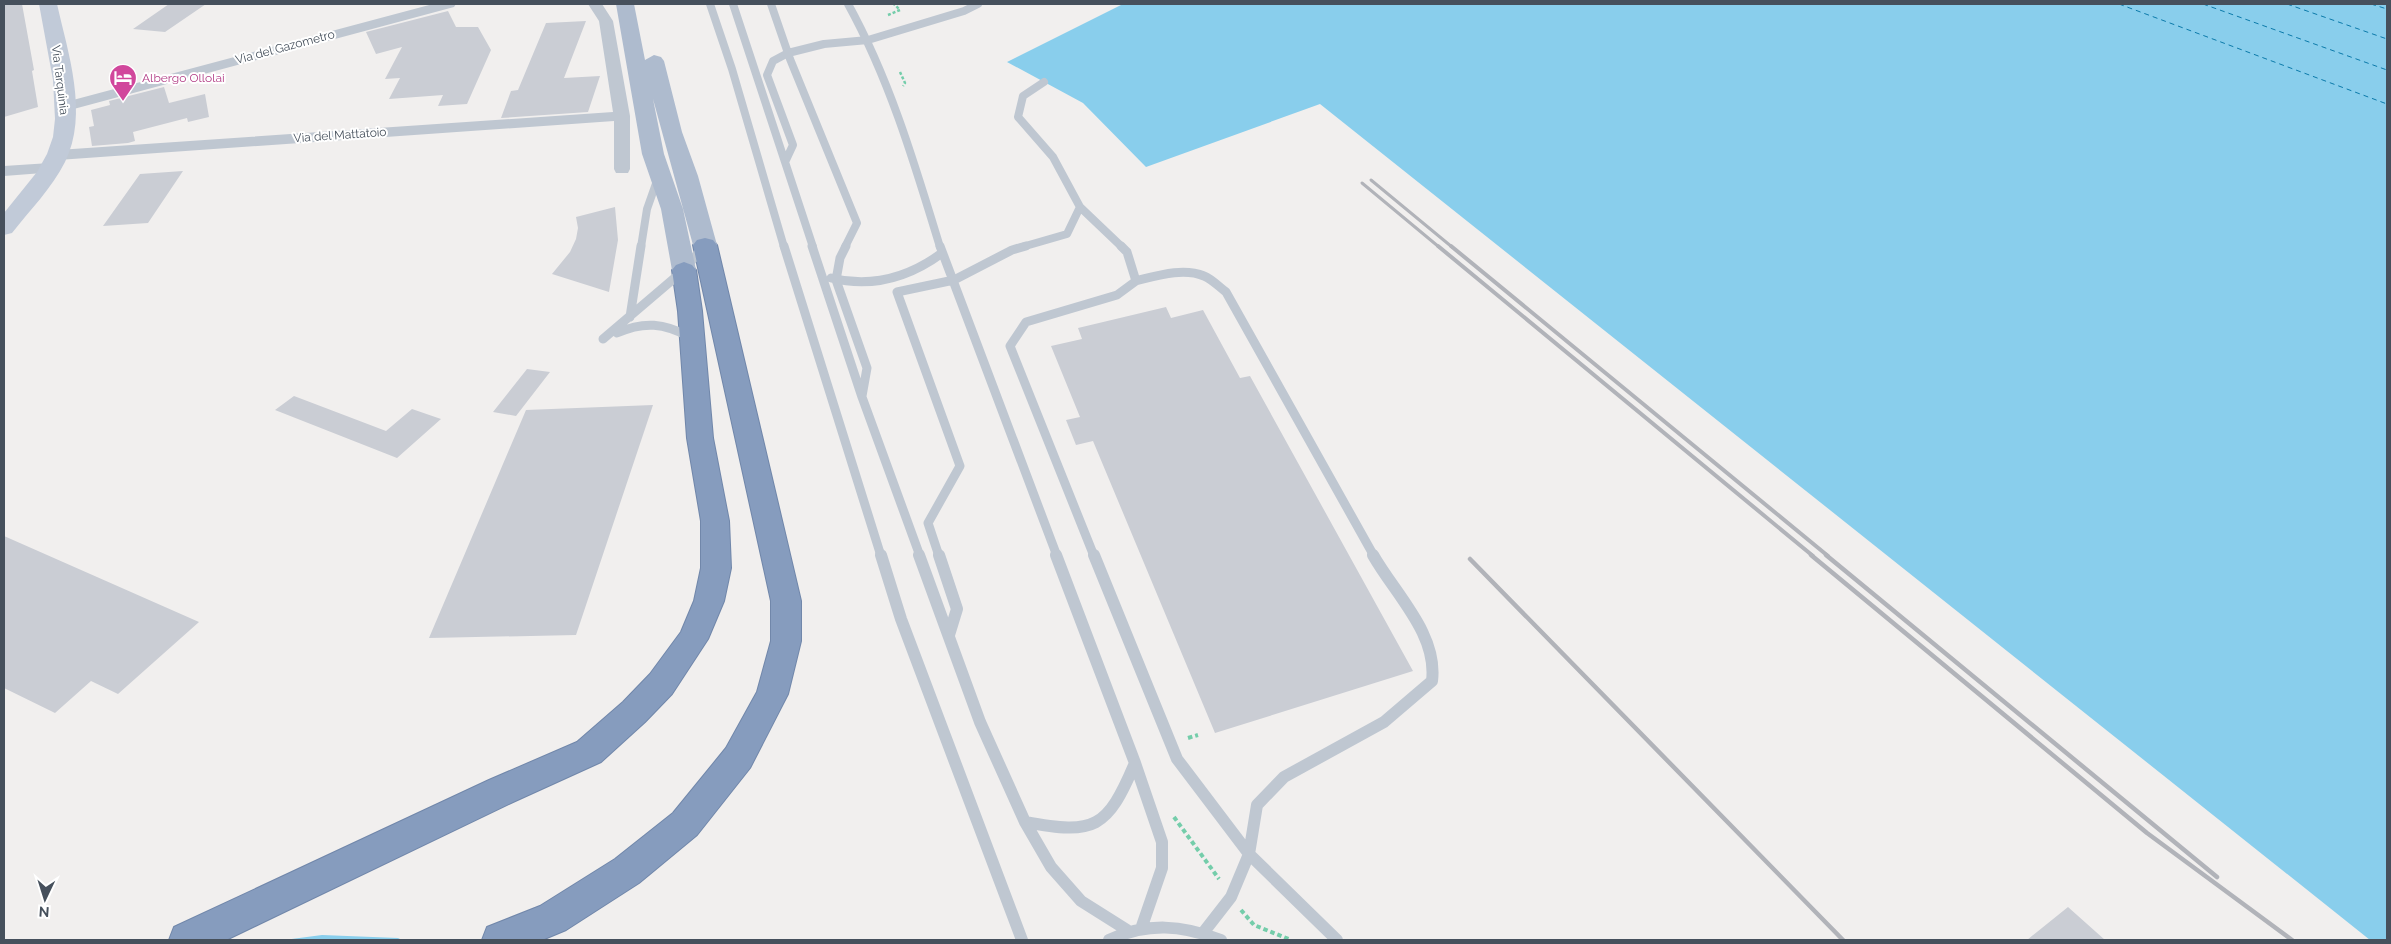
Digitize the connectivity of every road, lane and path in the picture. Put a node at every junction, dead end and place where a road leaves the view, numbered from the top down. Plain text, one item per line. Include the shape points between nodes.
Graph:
1 (48, 4) edge
2 (449, 4) edge
3 (595, 4) edge
4 (625, 4) edge
5 (640, 4) edge
6 (710, 4) edge
7 (733, 4) edge
8 (771, 4) edge
9 (848, 4) edge
10 (978, 4) edge
11 (868, 40) junction
12 (788, 53) junction
13 (1044, 82) dead end
14 (64, 107) junction
15 (622, 116) junction
16 (786, 160) junction
17 (54, 161) junction
18 (622, 169) dead end
19 (4, 170) edge
20 (660, 172) junction
21 (1080, 208) junction
22 (4, 228) edge
23 (705, 245) junction
24 (942, 252) junction
25 (684, 270) junction
26 (823, 276) junction
27 (836, 280) junction
28 (954, 280) junction
29 (1135, 280) junction
30 (630, 317) junction
31 (693, 338) junction
32 (862, 396) junction
33 (949, 636) junction
34 (1135, 763) junction
35 (1025, 822) junction
36 (1248, 854) junction
37 (1142, 926) junction
38 (1127, 930) junction
39 (1203, 933) junction
40 (187, 940) edge
41 (500, 940) edge
42 (1022, 940) edge
43 (1109, 940) edge
44 (1221, 940) edge
45 (1337, 940) edge

1 - 14 main road, Via Tarquinia via 62,77
2 - 14 street, Via del Gazometro
3 - 15 street via 606,21
4 - 20 main road via 653,154
5 - 23 main road via 671,132 687,176
6 - 42 lane via 901,619
7 - 16 lane
8 - 12 lane
9 - 11 lane
10 - 11 lane
11 - 12 lane via 824,44
11 - 24 lane via 914,164
12 - 16 lane via 773,61 766,75 792,145
12 - 27 lane via 857,223 840,258
13 - 21 lane via 1023,96 1018,117 1053,157
14 - 17 main road, Via Tarquinia via 65,125
15 - 17 street, Via del Mattatoio
15 - 18 street
16 - 26 lane
17 - 19 street, Via del Mattatoio
17 - 22 main road, Via Tarquinia
20 - 25 main road via 672,209
20 - 30 lane via 647,209
21 - 28 lane via 1067,234 1012,250
21 - 29 lane via 1127,252
23 - 25 lane
23 - 41 highway via 786,601 786,641 772,694 738,758 685,824 627,871 553,918
24 - 27 lane via 907,276 864,284
24 - 28 lane
25 - 30 lane
25 - 31 highway
26 - 27 lane
26 - 32 lane
27 - 32 lane via 867,368
28 - 33 lane via 897,292 960,466 928,523 957,609
28 - 34 lane
29 - 36 lane via 1117,294 1026,322 1010,346 1020,378 1177,758
29 - 36 lane via 1188,273 1204,276 1226,292 1378,564 1426,638 1434,666 1432,681 1384,722 1284,776 1257,805
30 - 31 lane via 603,339 630,326 652,324 672,326
31 - 40 highway via 700,438 715,521 716,568 709,601 693,639 661,684 590,752
32 - 33 lane
33 - 35 lane via 980,722
34 - 35 lane via 1121,798 1102,822 1079,829
34 - 37 lane via 1162,842 1162,868
35 - 38 lane via 1051,867 1081,901
36 - 39 lane via 1231,897
36 - 45 lane
37 - 38 lane
37 - 39 lane via 1169,926
38 - 43 lane
39 - 44 lane

